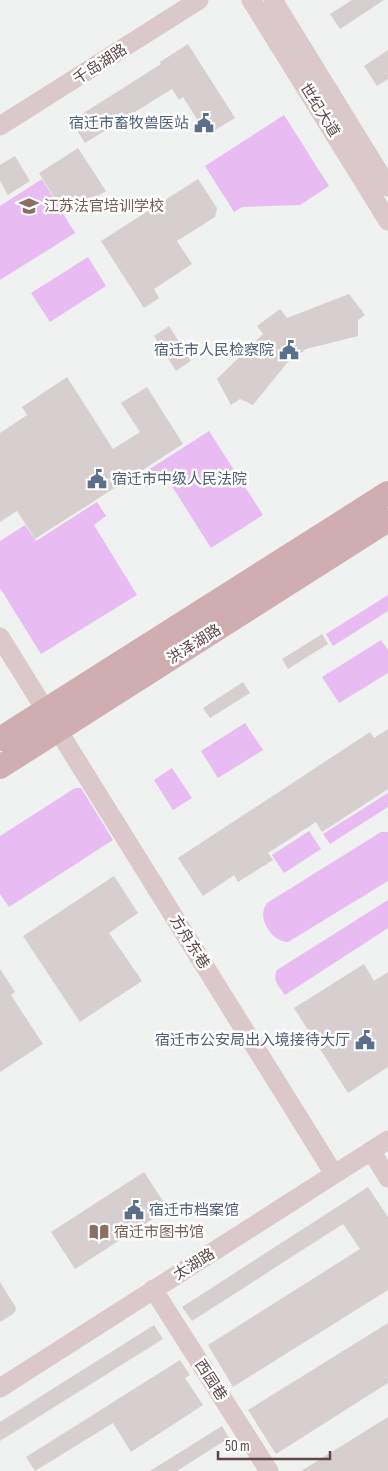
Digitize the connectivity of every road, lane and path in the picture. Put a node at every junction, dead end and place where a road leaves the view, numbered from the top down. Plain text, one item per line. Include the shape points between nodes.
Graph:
1 (199, 0) edge
2 (252, 0) edge
3 (273, 0) edge
4 (0, 126) edge
5 (388, 187) edge
6 (388, 221) edge
7 (388, 493) edge
8 (388, 520) edge
9 (388, 533) edge
10 (294, 580) junction
11 (0, 637) edge
12 (52, 721) junction
13 (0, 739) edge
14 (0, 767) edge
15 (388, 1140) edge
16 (371, 1151) junction
17 (334, 1174) junction
18 (388, 1178) edge
19 (153, 1289) junction
20 (0, 1388) edge
21 (269, 1471) edge

1 - 4 street, 千岛湖路
2 - 6 street, 世纪大道
3 - 5 street, 世纪大道
7 - 12 main road, 洪泽湖路
8 - 10 main road, 洪泽湖路
9 - 10 main road via 313,580
10 - 12 main road, 洪泽湖路
11 - 12 street, 方舟东巷
12 - 13 main road, 洪泽湖路
12 - 14 main road, 洪泽湖路
12 - 17 street, 方舟东巷
15 - 16 street, 太湖路
16 - 17 street, 太湖路
16 - 18 street
17 - 19 street, 太湖路
19 - 20 street, 太湖路
19 - 21 street, 西园巷

